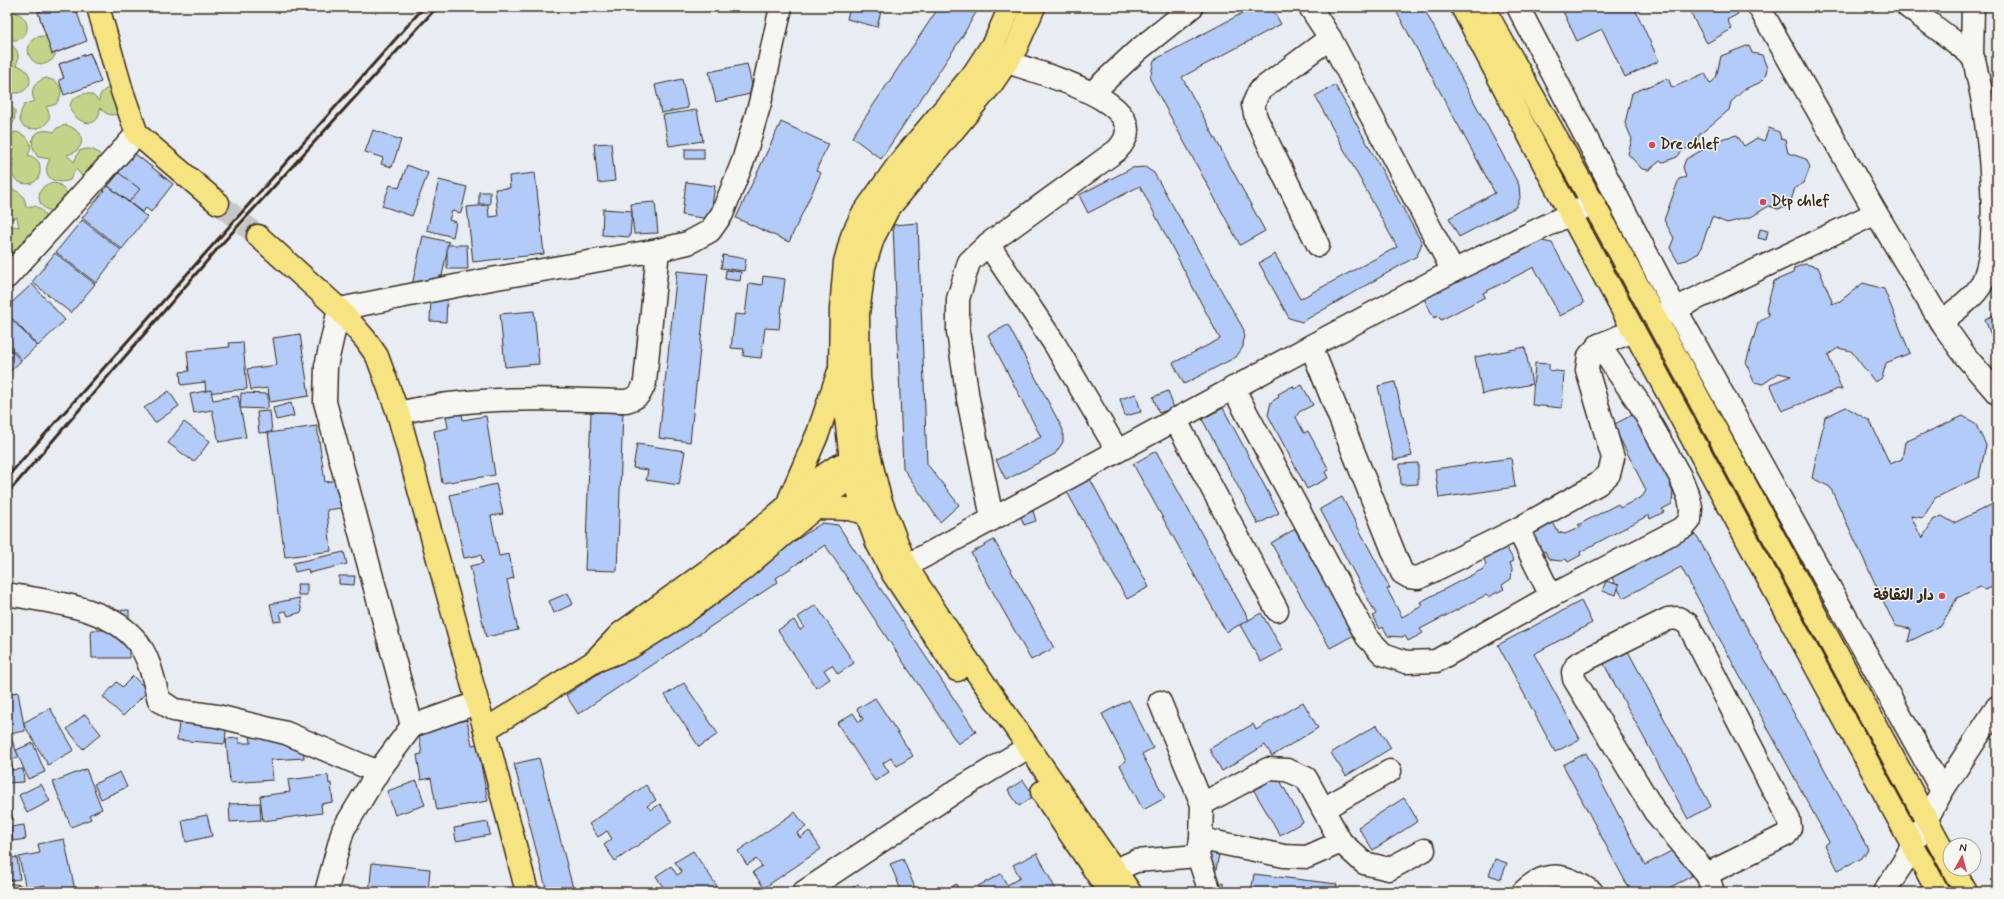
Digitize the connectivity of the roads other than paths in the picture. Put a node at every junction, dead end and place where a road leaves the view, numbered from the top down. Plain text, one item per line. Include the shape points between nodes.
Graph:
1 (98, 7) edge
2 (781, 7) edge
3 (1010, 7) edge
4 (1034, 7) edge
5 (1192, 7) edge
6 (1310, 7) edge
7 (1462, 7) edge
8 (1483, 7) edge
9 (1518, 7) edge
10 (1759, 7) edge
11 (1908, 7) edge
12 (1973, 7) edge
13 (1330, 38) junction
14 (1972, 57) junction
15 (1007, 62) junction
16 (1093, 92) junction
17 (1991, 104) edge
18 (137, 134) junction
19 (218, 203) tunnel mouth
20 (1593, 203) junction
21 (1876, 213) junction
22 (1571, 215) junction
23 (258, 236) tunnel mouth
24 (988, 244) junction
25 (1318, 245) dead end
26 (658, 250) junction
27 (1453, 271) junction
28 (7, 277) edge
29 (1675, 308) junction
30 (339, 309) junction
31 (1655, 318) junction
32 (1941, 322) junction
33 (1633, 331) junction
34 (1599, 345) junction
35 (1311, 346) junction
36 (840, 367) junction
37 (1233, 388) junction
38 (1997, 393) edge
39 (398, 413) junction
40 (1175, 419) junction
41 (1118, 450) junction
42 (861, 465) junction
43 (787, 506) junction
44 (815, 508) junction
45 (866, 513) junction
46 (992, 518) junction
47 (1518, 530) junction
48 (906, 566) junction
49 (7, 594) edge
50 (1551, 596) junction
51 (1277, 610) dead end
52 (595, 661) junction
53 (1160, 702) dead end
54 (477, 703) junction
55 (1997, 707) edge
56 (412, 726) junction
57 (485, 730) junction
58 (1017, 754) junction
59 (1390, 771) dead end
60 (378, 772) junction
61 (1942, 791) junction
62 (1202, 804) junction
63 (1323, 809) junction
64 (1926, 818) junction
65 (1341, 842) junction
66 (1912, 843) junction
67 (1200, 847) junction
68 (1942, 848) edge
69 (1424, 850) dead end
70 (1115, 870) junction
71 (1958, 877) edge
72 (1710, 883) edge
73 (326, 892) edge
74 (527, 892) edge
75 (804, 892) edge
76 (1109, 892) edge
77 (1130, 892) edge
78 (1210, 892) edge
79 (1524, 892) edge
80 (1592, 892) edge
81 (1884, 892) edge
82 (1938, 892) edge
83 (1966, 892) edge

1 - 18 main road
2 - 26 street via 760,103 734,187 722,214 710,230 688,243
3 - 36 main road via 996,39 974,73 900,162 862,215 852,236 845,262
4 - 15 main road
5 - 16 street
6 - 13 street
7 - 22 main road
8 - 20 main road
9 - 29 street
10 - 21 street
11 - 14 street
12 - 14 street
13 - 25 street via 1259,91 1253,105 1256,118
13 - 27 street
14 - 17 street
15 - 16 street
15 - 42 main road via 991,85 888,209 873,238 864,267 858,314
16 - 24 street via 1122,114 1127,125 1124,143
17 - 32 street via 1989,142 1992,204 1988,267 1981,286
18 - 19 main road
18 - 28 street
20 - 22 street
20 - 31 main road
21 - 29 street
21 - 32 street
22 - 27 street
22 - 33 main road
23 - 30 main road
24 - 41 street via 1054,343
24 - 46 street via 969,262 958,299 958,332 968,399
26 - 30 street
26 - 39 street via 645,382 642,393 636,399 512,399 456,402
27 - 35 street
29 - 31 street
29 - 61 street
30 - 39 main road via 377,356
30 - 56 street via 326,366 325,402
31 - 64 main road
32 - 38 street via 1966,357
33 - 34 street
33 - 66 main road
34 - 47 street via 1590,356 1587,370 1613,458 1609,474 1598,484
34 - 50 street via 1639,404 1681,478 1689,498 1690,520 1684,528
35 - 37 street
35 - 47 street via 1402,573 1418,578
36 - 42 main road
36 - 43 main road via 818,433
37 - 40 street
37 - 50 street via 1367,637 1383,654 1406,662 1436,661
39 - 54 main road
40 - 41 street
40 - 51 street
41 - 46 street
42 - 43 main road via 836,467
42 - 44 main road
42 - 45 main road
42 - 48 main road
43 - 52 main road via 731,554 620,634
44 - 45 main road
44 - 52 main road via 741,571 679,617 631,647
45 - 58 main road via 877,543 893,574 936,640
46 - 48 street
47 - 50 street
48 - 70 main road via 963,653
49 - 60 street via 75,607 108,618 125,628 139,644 146,658 159,700 174,710 217,716 286,733
52 - 57 main road
53 - 62 street
54 - 56 street
54 - 57 main road
55 - 61 street
56 - 60 street
57 - 74 main road
58 - 75 street via 959,789
58 - 76 main road
59 - 63 street
60 - 73 street via 343,830
61 - 64 street
62 - 63 street via 1268,769 1287,770 1306,778
62 - 67 street
63 - 65 street
64 - 66 street
64 - 68 main road
65 - 67 street via 1307,857
65 - 69 street via 1364,863 1389,868
66 - 81 street
66 - 82 main road
67 - 70 street via 1136,860
67 - 78 street
70 - 77 main road
71 - 83 main road
72 - 72 street via 1655,812 1574,679 1573,672 1577,664 1668,619 1678,618 1688,624 1789,820 1790,828 1786,835
79 - 80 street via 1542,879 1553,876 1564,876

